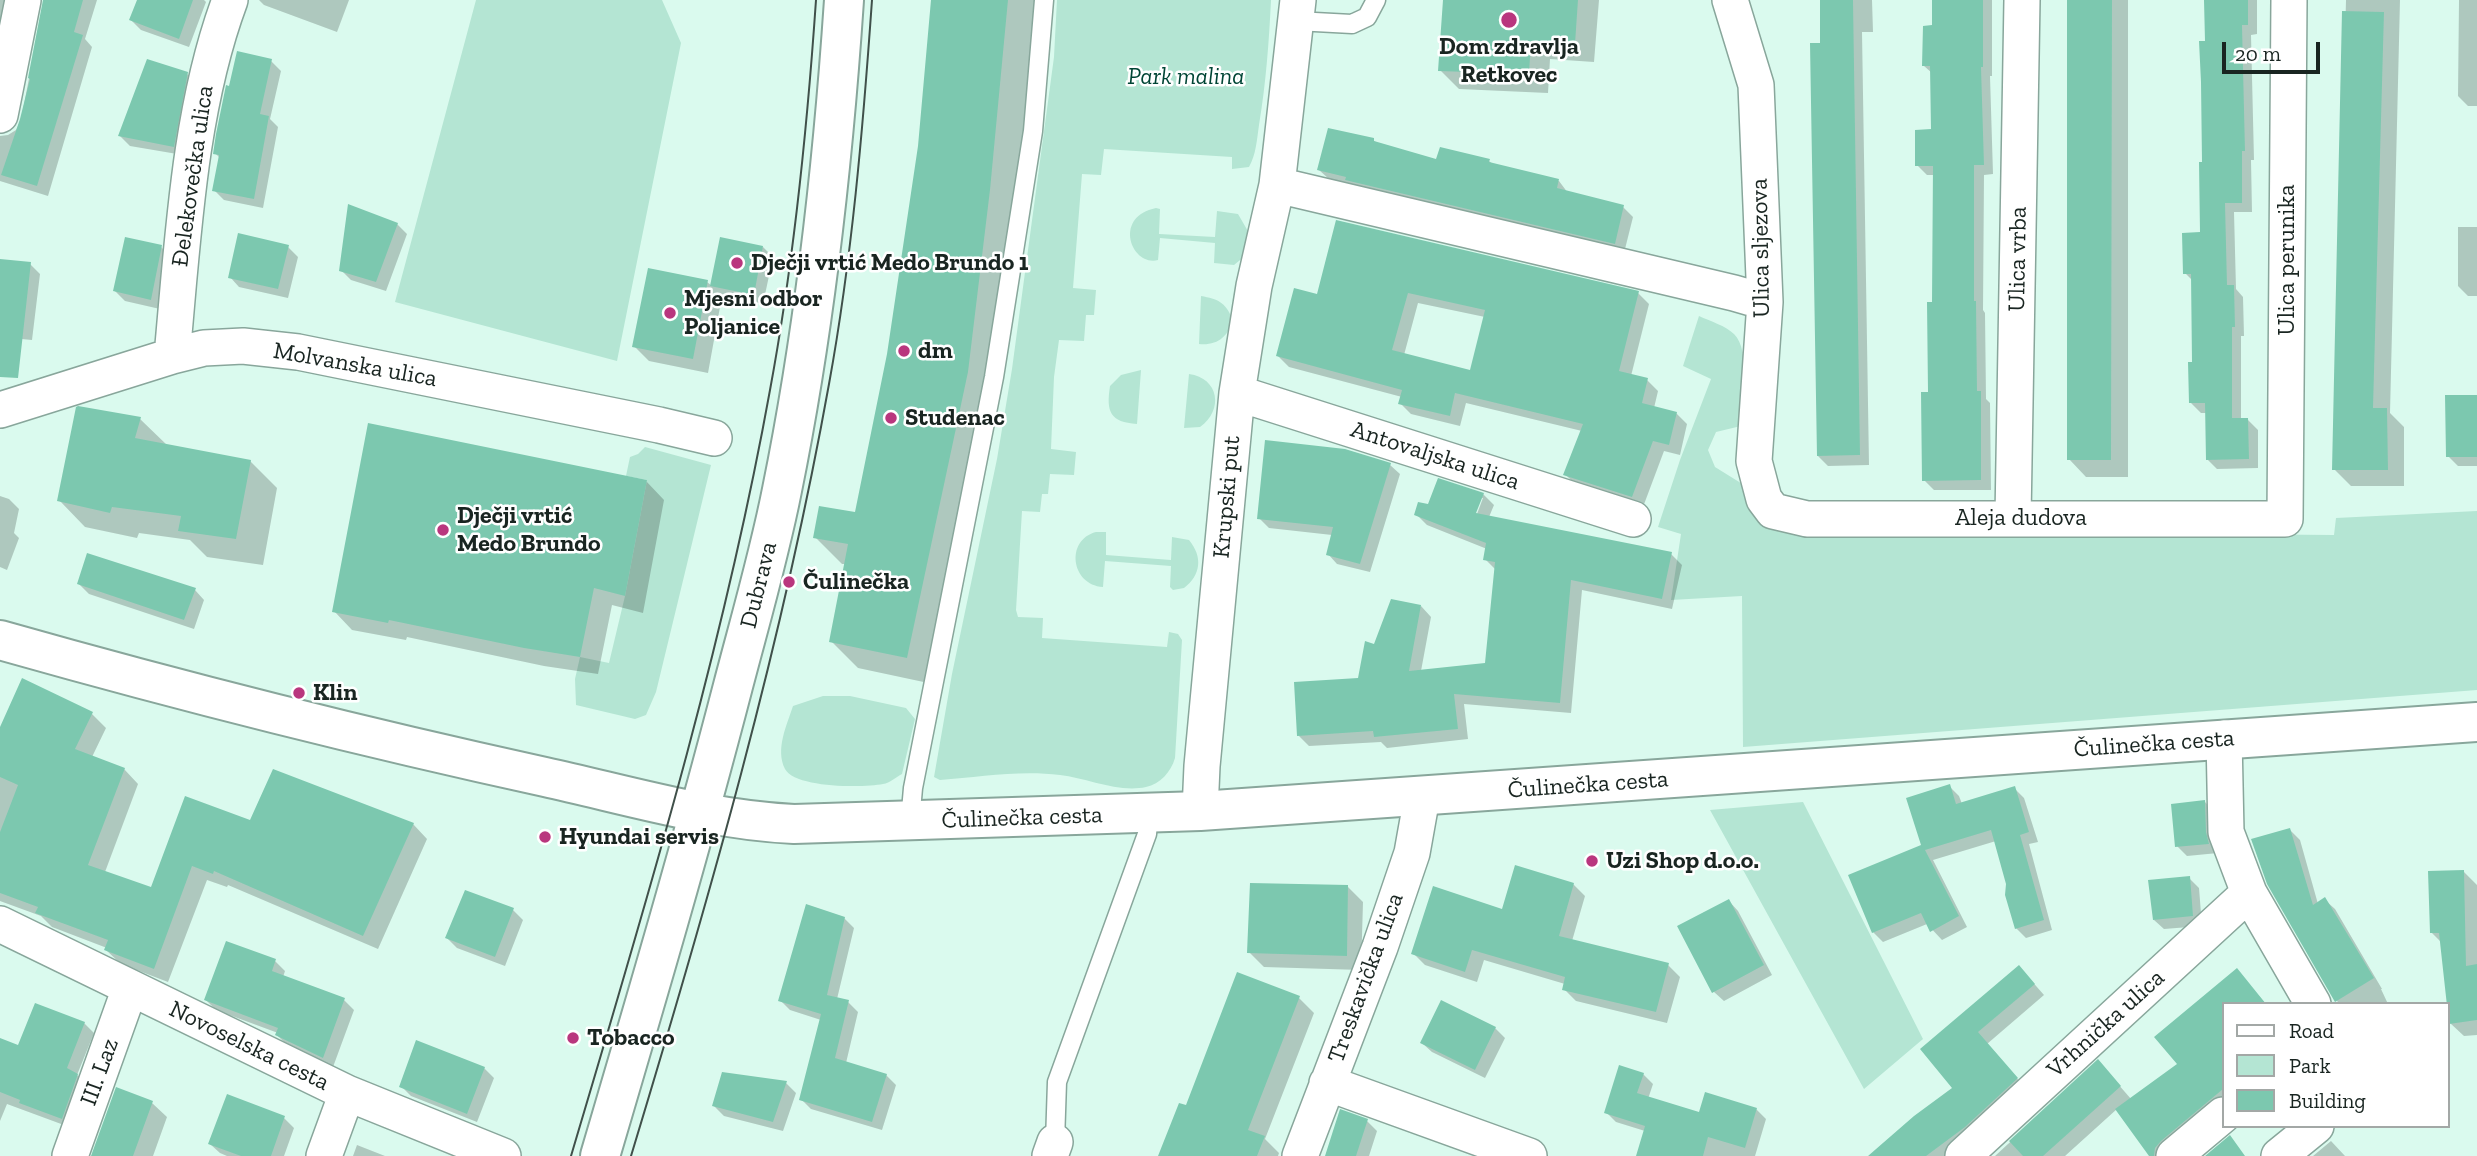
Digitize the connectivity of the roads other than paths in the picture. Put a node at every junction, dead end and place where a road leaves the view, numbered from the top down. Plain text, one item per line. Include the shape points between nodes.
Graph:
1 (23, 0) edge
2 (230, 0) edge
3 (844, 0) edge
4 (1044, 0) edge
5 (1376, 0) edge
6 (1730, 0) edge
7 (2022, 0) edge
8 (2289, 0) edge
9 (1297, 11) edge
10 (0, 115) edge
11 (1277, 186) junction
12 (1765, 302) junction
13 (172, 356) junction
14 (1237, 393) junction
15 (0, 410) edge
16 (714, 438) dead end
17 (1764, 499) joint
18 (2013, 517) junction
19 (1633, 519) dead end
20 (2285, 519) joint
21 (0, 640) edge
22 (2477, 722) edge
23 (2224, 738) junction
24 (1422, 797) junction
25 (1200, 811) junction
26 (699, 813) junction
27 (1149, 813) junction
28 (910, 822) junction
29 (2249, 893) junction
30 (0, 925) edge
31 (130, 988) junction
32 (2311, 1002) edge
33 (1327, 1083) junction
34 (347, 1093) junction
35 (2222, 1116) edge
36 (2314, 1128) edge
37 (1052, 1149) edge
38 (70, 1156) edge
39 (324, 1156) edge
40 (503, 1156) edge
41 (600, 1156) edge
42 (1300, 1156) edge
43 (1529, 1156) edge
44 (1963, 1156) edge
45 (2174, 1156) edge
46 (2279, 1156) edge

1 - 10 street
2 - 13 street, Đelekovečka ulica via 203,89
3 - 26 main road, Dubrava via 832,156 800,395 781,495
4 - 28 lane via 1033,131 994,377
5 - 9 lane via 1367,17 1352,24
6 - 12 street, Ulica sljezova via 1756,85
7 - 18 street, Ulica vrba
8 - 20 street, Ulica perunika
9 - 11 street, Krupski put
11 - 12 street
11 - 14 street, Krupski put via 1254,286
12 - 17 street, Ulica sljezova via 1755,461
13 - 15 street, Molvanska ulica
13 - 16 street, Molvanska ulica via 243,346 298,352
14 - 19 street, Antovaljska ulica
14 - 25 street, Krupski put
17 - 18 street, Aleja dudova via 1773,511 1807,519
18 - 20 street, Aleja dudova
21 - 26 main road via 304,721
22 - 23 main road, Čulinečka cesta
23 - 24 main road, Čulinečka cesta
23 - 29 street via 2227,832
24 - 25 main road, Čulinečka cesta
24 - 33 street, Treskavička ulica via 1412,853
25 - 27 main road, Čulinečka cesta
26 - 28 main road, Čulinečka cesta via 771,823
26 - 41 main road, Dubrava
27 - 28 main road, Čulinečka cesta
27 - 37 lane via 1147,834 1056,1082
29 - 32 street
29 - 44 street, Vrhnička ulica
30 - 31 street, Novoselska cesta
31 - 34 street, Novoselska cesta
31 - 38 street, III. Laz
33 - 42 street, Treskavička ulica
33 - 43 street
34 - 39 street
34 - 40 street, Novoselska cesta
35 - 45 street
36 - 46 street

